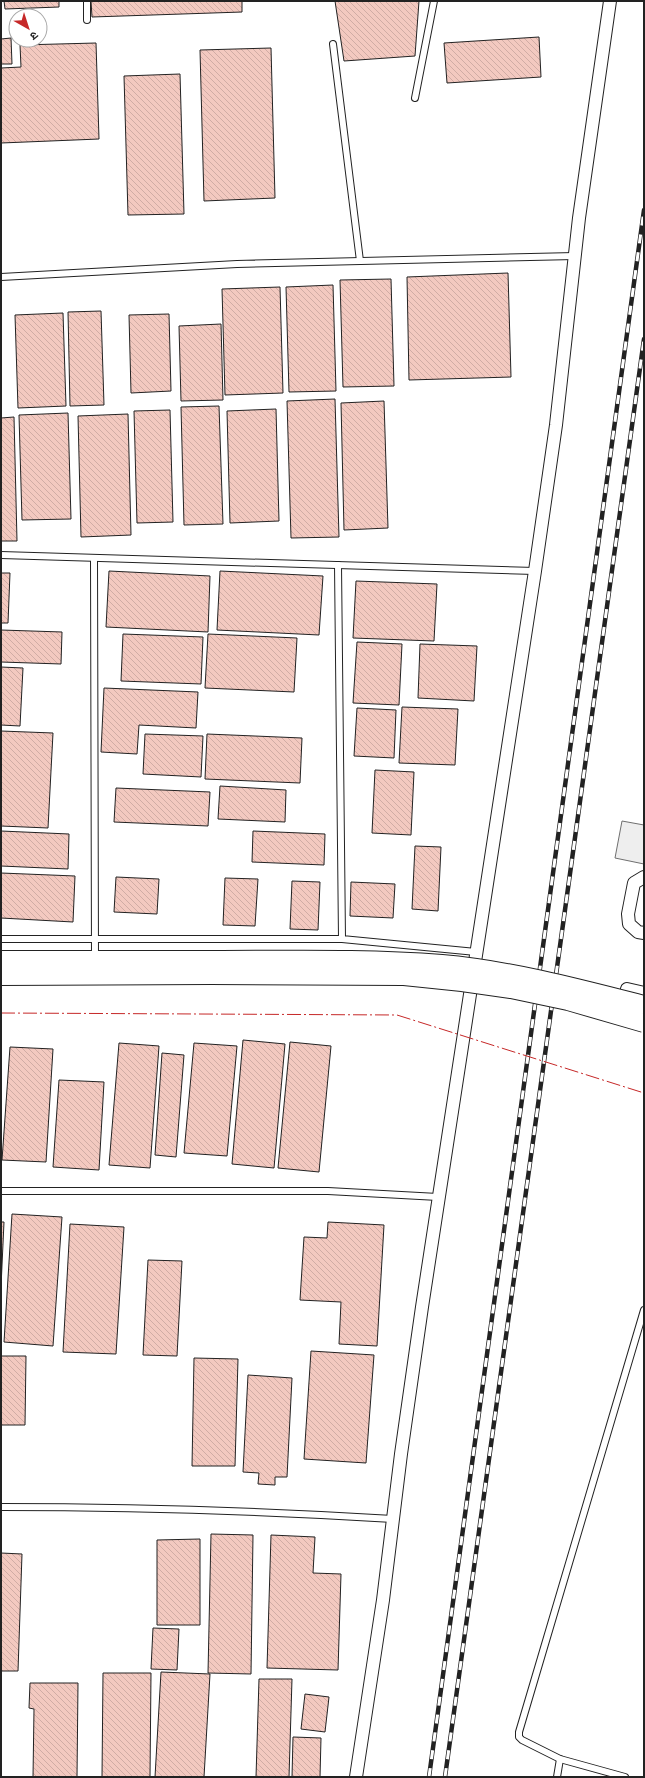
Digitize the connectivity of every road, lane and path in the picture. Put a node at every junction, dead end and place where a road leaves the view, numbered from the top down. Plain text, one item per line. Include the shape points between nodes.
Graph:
1 (87, 1) edge
2 (434, 1) edge
3 (610, 1) edge
4 (87, 20) dead end
5 (333, 44) dead end
6 (415, 98) dead end
7 (574, 256) junction
8 (360, 261) junction
9 (1, 277) edge
10 (1, 555) edge
11 (94, 558) junction
12 (338, 565) junction
13 (535, 571) junction
14 (644, 877) edge
15 (644, 933) edge
16 (1, 939) edge
17 (95, 940) junction
18 (342, 940) junction
19 (476, 952) junction
20 (1, 960) edge
21 (95, 960) junction
22 (212, 968) junction
23 (1, 976) edge
24 (627, 989) dead end
25 (644, 993) edge
26 (644, 1005) edge
27 (644, 1023) edge
28 (1, 1191) edge
29 (438, 1197) junction
30 (644, 1310) edge
31 (1, 1507) edge
32 (393, 1519) junction
33 (560, 1759) junction
34 (356, 1777) edge
35 (557, 1777) edge
36 (625, 1777) edge

1 - 4 lane
2 - 6 lane
3 - 7 street
5 - 8 lane
7 - 8 lane
7 - 13 street via 556,425
8 - 9 lane via 237,264
10 - 11 lane
11 - 12 lane
11 - 17 lane
12 - 13 lane
12 - 18 lane
13 - 19 street
14 - 15 street via 634,883 628,914 629,924 638,932
16 - 17 lane
17 - 18 lane
17 - 21 lane
18 - 19 lane
19 - 29 street
20 - 21 main road
21 - 22 main road
22 - 23 main road
22 - 26 main road, bridge via 334,960 443,964 546,982
22 - 27 main road, bridge via 404,976 462,982 568,1001
24 - 25 street
28 - 29 lane via 328,1191
29 - 32 street
30 - 33 lane via 519,1732 522,1740
31 - 32 lane via 254,1511
32 - 34 street
33 - 35 lane
33 - 36 lane

